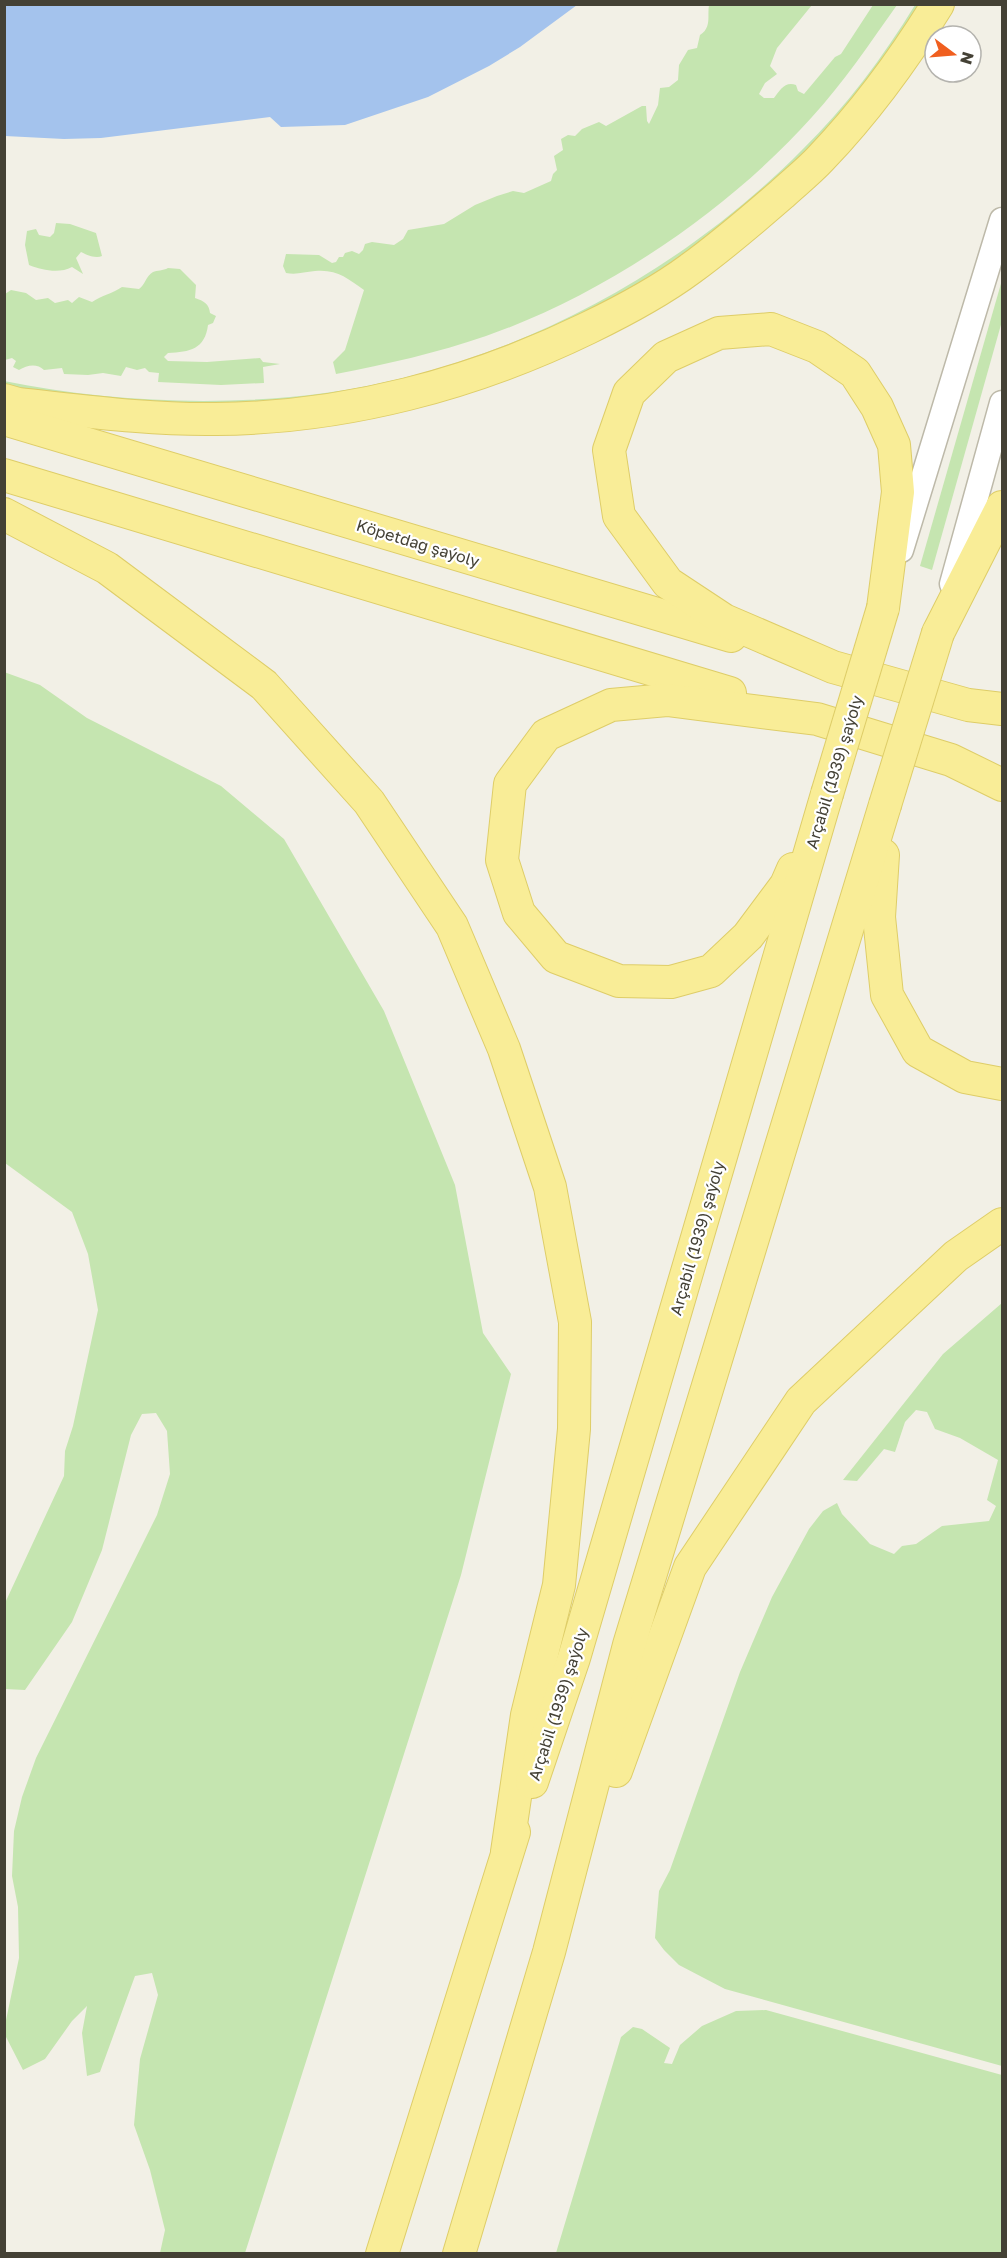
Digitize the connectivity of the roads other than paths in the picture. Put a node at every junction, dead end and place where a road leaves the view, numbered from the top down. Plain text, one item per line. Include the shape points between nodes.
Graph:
1 (938, 4) edge
2 (1002, 220) edge
3 (4, 400) edge
4 (1002, 403) edge
5 (4, 419) edge
6 (4, 475) edge
7 (1002, 507) edge
8 (4, 514) edge
9 (883, 608) junction
10 (938, 633) junction
11 (833, 667) junction
12 (968, 705) junction
13 (1002, 709) edge
14 (1002, 715) edge
15 (817, 719) junction
16 (951, 760) junction
17 (1002, 776) edge
18 (1002, 785) edge
19 (827, 794) junction
20 (885, 805) junction
21 (1002, 1084) edge
22 (1002, 1224) edge
23 (507, 1852) junction
24 (549, 1952) junction
25 (382, 2253) edge
26 (459, 2253) edge
27 (475, 2253) edge

1 - 3 main road via 885,84 821,158 752,221 689,270 621,312 548,348 434,388 362,405 287,415 148,418
2 - 9 street, Arçabil (1939) şaýoly
4 - 10 street
5 - 11 main road, Köpetdag şaýoly
6 - 15 main road
7 - 10 main road
8 - 23 main road via 107,568 264,685 369,802 452,926 504,1049 550,1187 575,1322 574,1429 559,1585 527,1715
9 - 11 main road via 898,492 894,445 878,407 855,373 817,347 771,329 719,333 666,357 629,393 609,450 619,516 668,583 724,620
9 - 19 main road, Arçabil (1939) şaýoly, bridge
10 - 20 main road, bridge
11 - 12 main road
12 - 13 main road
12 - 14 main road
15 - 16 main road
15 - 19 main road via 666,700 611,705 546,735 510,784 502,860 519,913 556,957 619,981 672,982 711,971 748,936 786,885
16 - 17 main road
16 - 18 main road
19 - 23 main road, Arçabil (1939) şaýoly via 574,1658
20 - 21 main road via 879,917 887,994 918,1051 965,1077
20 - 24 main road via 629,1645
22 - 24 main road via 956,1256 801,1401 690,1567
23 - 25 main road, Arçabil (1939) şaýoly
24 - 26 main road
24 - 27 street

